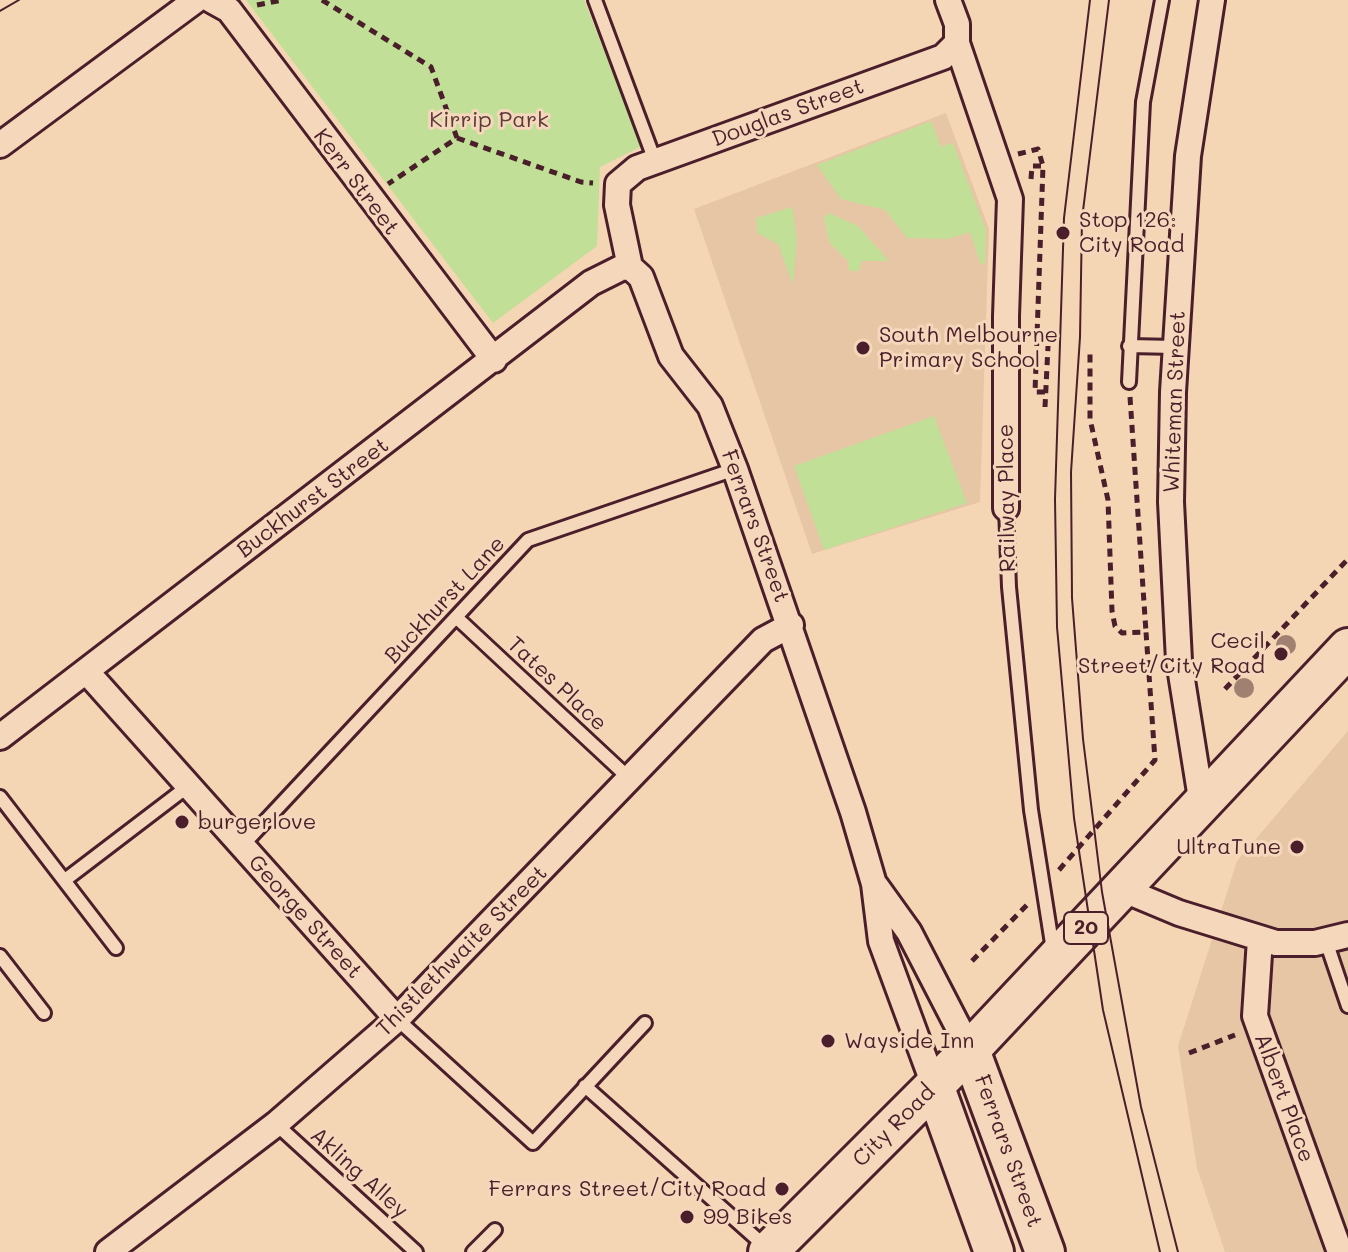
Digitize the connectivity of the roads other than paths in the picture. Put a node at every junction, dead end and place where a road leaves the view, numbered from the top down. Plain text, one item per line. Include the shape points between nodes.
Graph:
1 (595, 0) edge
2 (948, 0) edge
3 (1162, 0) edge
4 (1212, 0) edge
5 (209, 1) edge
6 (957, 43) junction
7 (0, 145) edge
8 (655, 161) junction
9 (618, 184) joint
10 (630, 267) junction
11 (1129, 346) junction
12 (1175, 347) junction
13 (494, 360) junction
14 (1129, 382) road end
15 (735, 469) junction
16 (1006, 508) joint
17 (456, 617) junction
18 (791, 625) junction
19 (1348, 648) edge
20 (86, 671) junction
21 (0, 737) edge
22 (631, 780) junction
23 (187, 787) junction
24 (0, 797) edge
25 (1202, 805) junction
26 (242, 846) junction
27 (65, 880) junction
28 (874, 884) junction
29 (1124, 890) junction
30 (1337, 938) edge
31 (1260, 939) junction
32 (116, 948) dead end
33 (0, 956) edge
34 (1055, 959) junction
35 (1348, 1006) edge
36 (44, 1013) dead end
37 (397, 1019) junction
38 (645, 1023) dead end
39 (970, 1050) junction
40 (934, 1085) junction
41 (585, 1086) junction
42 (276, 1124) junction
43 (495, 1230) dead end
44 (768, 1251) edge
45 (108, 1252) edge
46 (416, 1252) edge
47 (473, 1252) edge
48 (994, 1252) edge
49 (1045, 1252) edge
50 (1340, 1252) edge

1 - 8 lane
2 - 6 street, Railway Place
3 - 11 lane via 1143,102
4 - 12 street, Whiteman Street via 1188,156
5 - 7 street
5 - 13 street, Kerr Street via 229,10
6 - 8 street, Douglas Street via 943,57
6 - 16 street, Railway Place via 1010,199
8 - 9 street, Douglas Street
9 - 10 street, Ferrars Street
10 - 13 street, Buckhurst Street via 591,283
10 - 15 street, Ferrars Street via 641,277 671,356 710,406
11 - 12 lane
11 - 14 lane
12 - 25 street, Whiteman Street via 1171,502 1179,661
13 - 20 street, Buckhurst Street
15 - 17 lane, Buckhurst Lane via 528,540
15 - 18 street, Ferrars Street
16 - 34 lane, Railway Place via 1015,656
17 - 22 lane, Tates Place
17 - 26 lane, Buckhurst Lane
18 - 22 street, Thistlethwaite Street via 763,640
18 - 28 street, Ferrars Street
19 - 25 main road, City Road / 20
20 - 21 street, Buckhurst Street
20 - 23 street, George Street
22 - 37 street, Thistlethwaite Street
23 - 26 street, George Street
23 - 27 lane
24 - 27 lane
25 - 29 main road, City Road / 20
26 - 37 street, George Street
27 - 32 lane
28 - 39 street, Ferrars Street via 909,932
28 - 40 street, Ferrars Street via 881,941
29 - 31 street
29 - 34 main road, City Road / 20
30 - 31 street via 1288,944
30 - 35 lane
31 - 50 street, Albert Place via 1255,1016
33 - 36 lane
34 - 39 main road, City Road / 20
37 - 41 lane via 533,1143
37 - 42 street, Thistlethwaite Street
38 - 41 lane
39 - 40 main road, City Road / 20
39 - 49 main road, Ferrars Street
40 - 44 main road, City Road / 20
40 - 48 main road, Ferrars Street
41 - 44 lane
42 - 45 street, Thistlethwaite Street
42 - 46 lane, Akling Alley
43 - 47 lane

